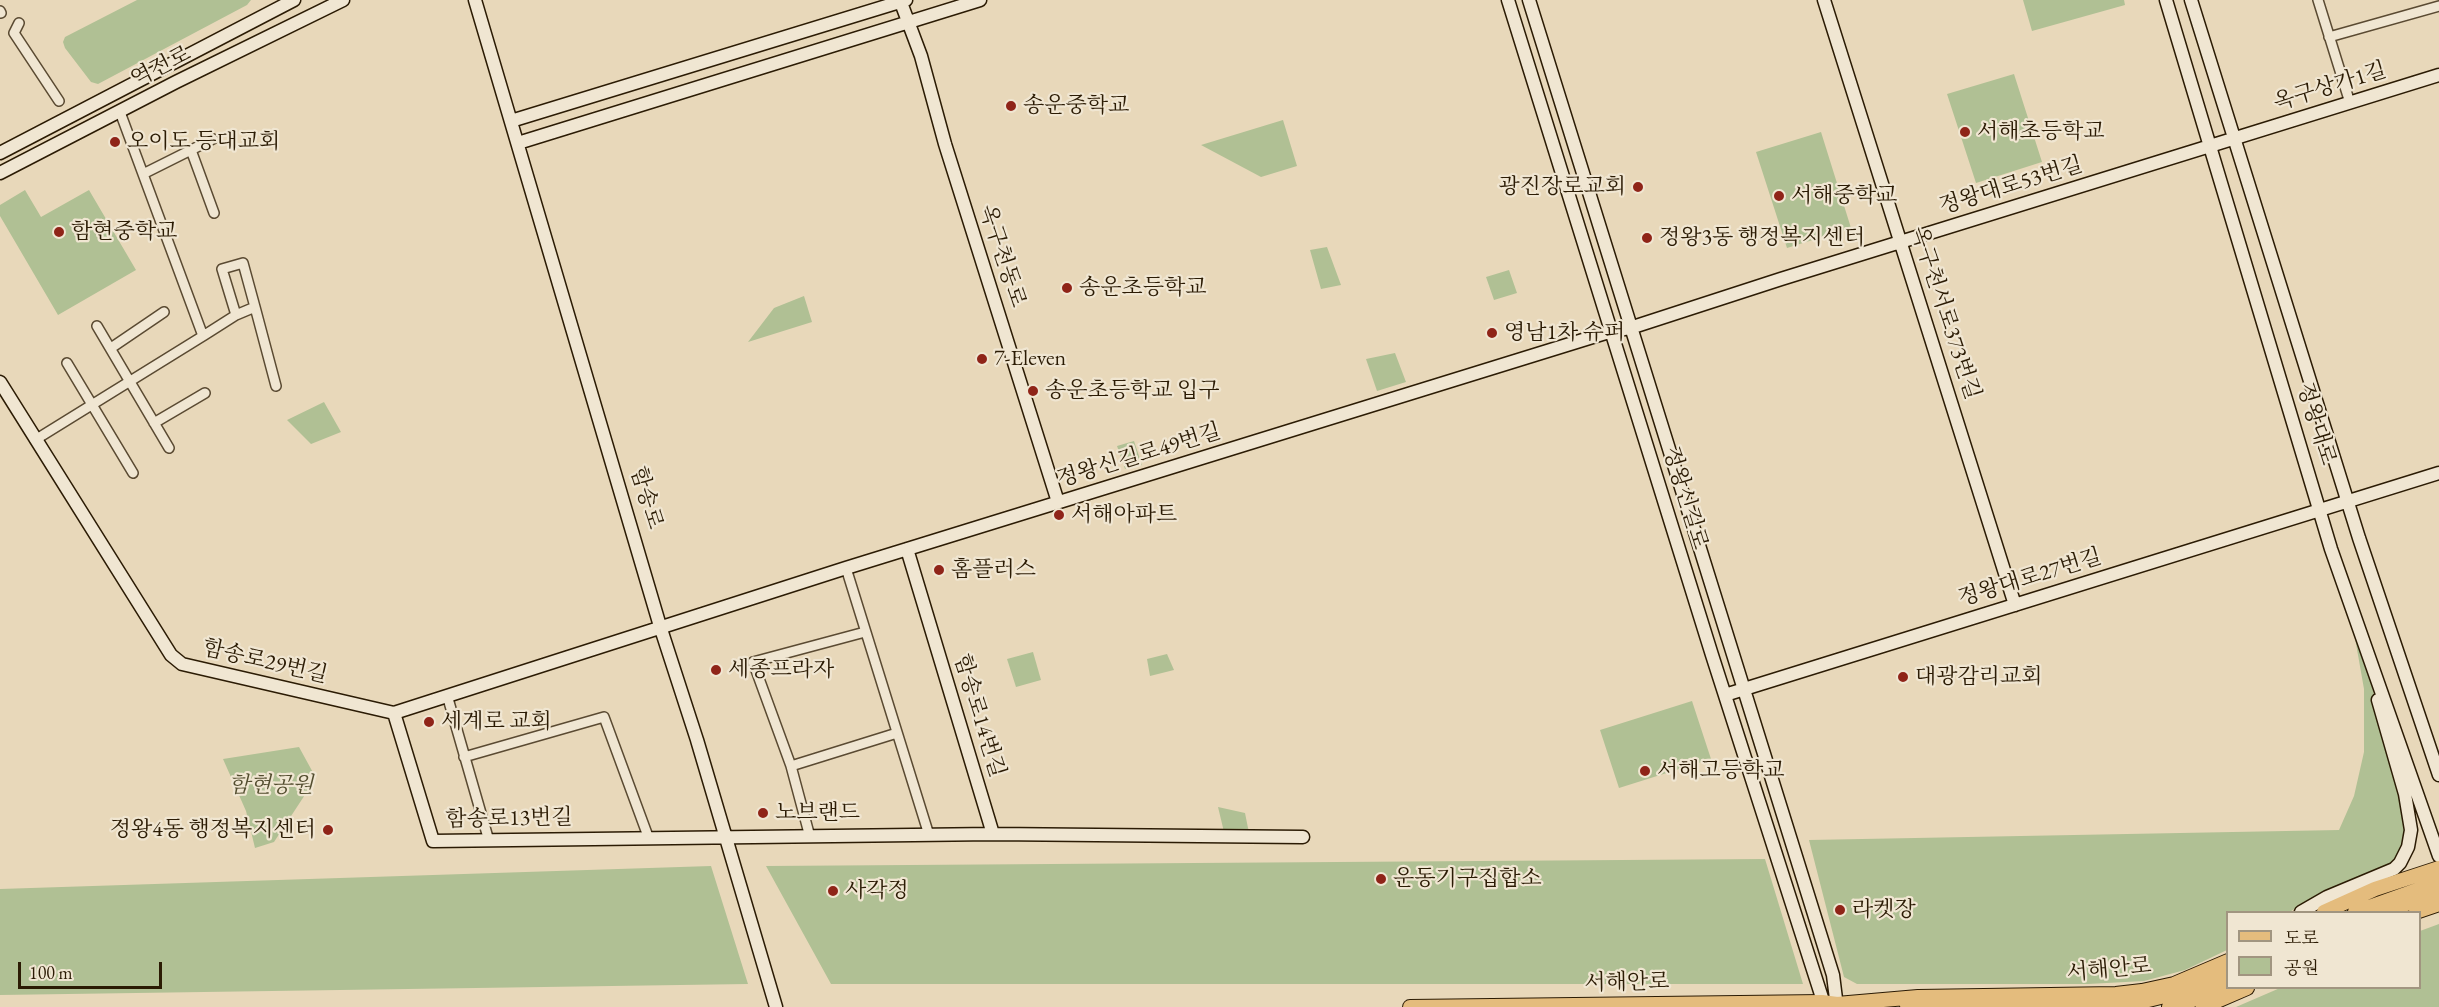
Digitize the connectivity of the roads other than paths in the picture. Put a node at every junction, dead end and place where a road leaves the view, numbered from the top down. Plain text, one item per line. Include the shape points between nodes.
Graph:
1 (294, 0) edge
2 (343, 0) edge
3 (475, 0) edge
4 (980, 0) edge
5 (1508, 0) edge
6 (1529, 0) edge
7 (1824, 0) edge
8 (2166, 0) edge
9 (2191, 0) edge
10 (2318, 0) edge
11 (902, 1) edge
12 (2439, 6) edge
13 (19, 23) dead end
14 (907, 23) junction
15 (2329, 38) junction
16 (2439, 75) edge
17 (68, 95) dead end
18 (2350, 103) junction
19 (120, 112) junction
20 (511, 121) junction
21 (213, 139) dead end
22 (2233, 139) junction
23 (518, 143) junction
24 (2210, 146) junction
25 (191, 150) junction
26 (0, 153) edge
27 (0, 172) edge
28 (143, 174) junction
29 (213, 213) dead end
30 (1900, 242) junction
31 (255, 307) junction
32 (164, 312) dead end
33 (237, 315) junction
34 (98, 326) dead end
35 (1630, 328) junction
36 (1612, 331) junction
37 (203, 336) junction
38 (111, 348) junction
39 (67, 363) dead end
40 (0, 382) edge
41 (130, 382) junction
42 (276, 386) dead end
43 (205, 393) dead end
44 (91, 406) junction
45 (154, 423) junction
46 (35, 440) junction
47 (169, 448) dead end
48 (133, 473) dead end
49 (2439, 473) edge
50 (2347, 501) junction
51 (1058, 502) junction
52 (2320, 510) junction
53 (907, 549) junction
54 (846, 568) junction
55 (2015, 605) junction
56 (660, 626) junction
57 (865, 632) junction
58 (2372, 663) junction
59 (1743, 689) junction
60 (447, 695) junction
61 (1725, 695) junction
62 (394, 712) junction
63 (897, 733) junction
64 (464, 757) junction
65 (791, 766) junction
66 (2439, 775) edge
67 (993, 834) junction
68 (929, 835) junction
69 (810, 837) junction
70 (1303, 837) dead end
71 (726, 838) junction
72 (649, 839) junction
73 (489, 841) junction
74 (2439, 856) edge
75 (2439, 868) edge
76 (2439, 882) edge
77 (2439, 893) edge
78 (2439, 904) edge
79 (2303, 911) edge
80 (2326, 911) edge
81 (2358, 911) edge
82 (2385, 911) edge
83 (2419, 911) edge
84 (2226, 962) edge
85 (2226, 974) edge
86 (2226, 986) edge
87 (2243, 989) edge
88 (1833, 1004) edge
89 (1980, 1006) edge
90 (776, 1007) edge
91 (1410, 1007) edge
92 (2169, 1007) edge
93 (2203, 1007) edge

1 - 26 street, 역전로
2 - 19 street, 역전로
3 - 20 street, 함송로
4 - 14 street
5 - 36 street, 정왕신길로
6 - 35 street, 정왕신길로
7 - 30 street, 옥구천서로373번길
8 - 24 street, 정왕대로
9 - 22 street, 정왕대로
10 - 15 street
11 - 14 street, 옥구천동로
11 - 20 street, 옥구천동로
12 - 15 street
13 - 17 street via 11,29 60,103
14 - 23 street
14 - 51 street, 옥구천동로 via 921,56
15 - 18 street
16 - 18 street, 옥구상가1길
18 - 22 street, 옥구상가1길
19 - 27 street, 역전로
19 - 28 street
20 - 23 street, 함송로
21 - 25 street
22 - 24 street, 정왕대로53번길
22 - 50 street, 정왕대로
23 - 56 street, 함송로
24 - 30 street, 정왕대로53번길
24 - 52 street, 정왕대로
25 - 28 street
25 - 29 street
28 - 37 street
30 - 35 street, 정왕대로53번길
30 - 55 street, 옥구천서로373번길
31 - 33 street
31 - 33 street via 243,263 222,269
31 - 42 street
32 - 38 street
33 - 37 street
34 - 38 street
35 - 36 street, 정왕신길로49번길
35 - 59 street, 정왕신길로
36 - 51 street, 정왕신길로49번길
36 - 61 street, 정왕신길로
37 - 41 street
38 - 41 street
39 - 44 street
40 - 46 street, 함송로29번길
41 - 44 street
41 - 45 street
43 - 45 street
44 - 46 street
44 - 48 street
45 - 47 street
46 - 62 street, 함송로29번길 via 171,655 182,664
49 - 50 street, 정왕대로27번길
50 - 52 street, 정왕대로27번길
50 - 66 street, 정왕대로
51 - 53 street, 정왕신길로49번길
52 - 55 street, 정왕대로27번길
52 - 58 street, 정왕대로
53 - 54 street, 정왕신길로49번길
53 - 67 street, 함송로14번길
54 - 56 street, 정왕신길로49번길
54 - 57 street
55 - 59 street, 정왕대로27번길
56 - 60 street
56 - 71 street, 함송로
57 - 63 street
57 - 65 street via 753,662
58 - 74 street, 정왕대로
58 - 79 street via 2379,710 2405,794 2411,830 2408,847 2394,869
59 - 61 street, 정왕대로27번길
59 - 88 street, 정왕신길로 via 1833,975
60 - 62 street
60 - 64 street
61 - 88 street, 정왕신길로
62 - 73 street, 함송로13번길 via 433,841
63 - 65 street
63 - 68 street
64 - 72 street via 604,717
64 - 73 street
65 - 69 street
67 - 68 street
67 - 70 street
68 - 69 street
69 - 71 street
71 - 72 street, 함송로13번길
71 - 90 street, 함송로
72 - 73 street, 함송로13번길
75 - 80 main road via 2375,889
76 - 81 main road
77 - 82 main road
78 - 83 main road
84 - 88 main road, 서해안로 via 2174,984 2142,992 1918,997
85 - 89 main road, 서해안로 via 2193,989 2132,1004
86 - 92 main road
87 - 93 main road
88 - 89 main road, 서해안로
88 - 91 main road, 서해안로

